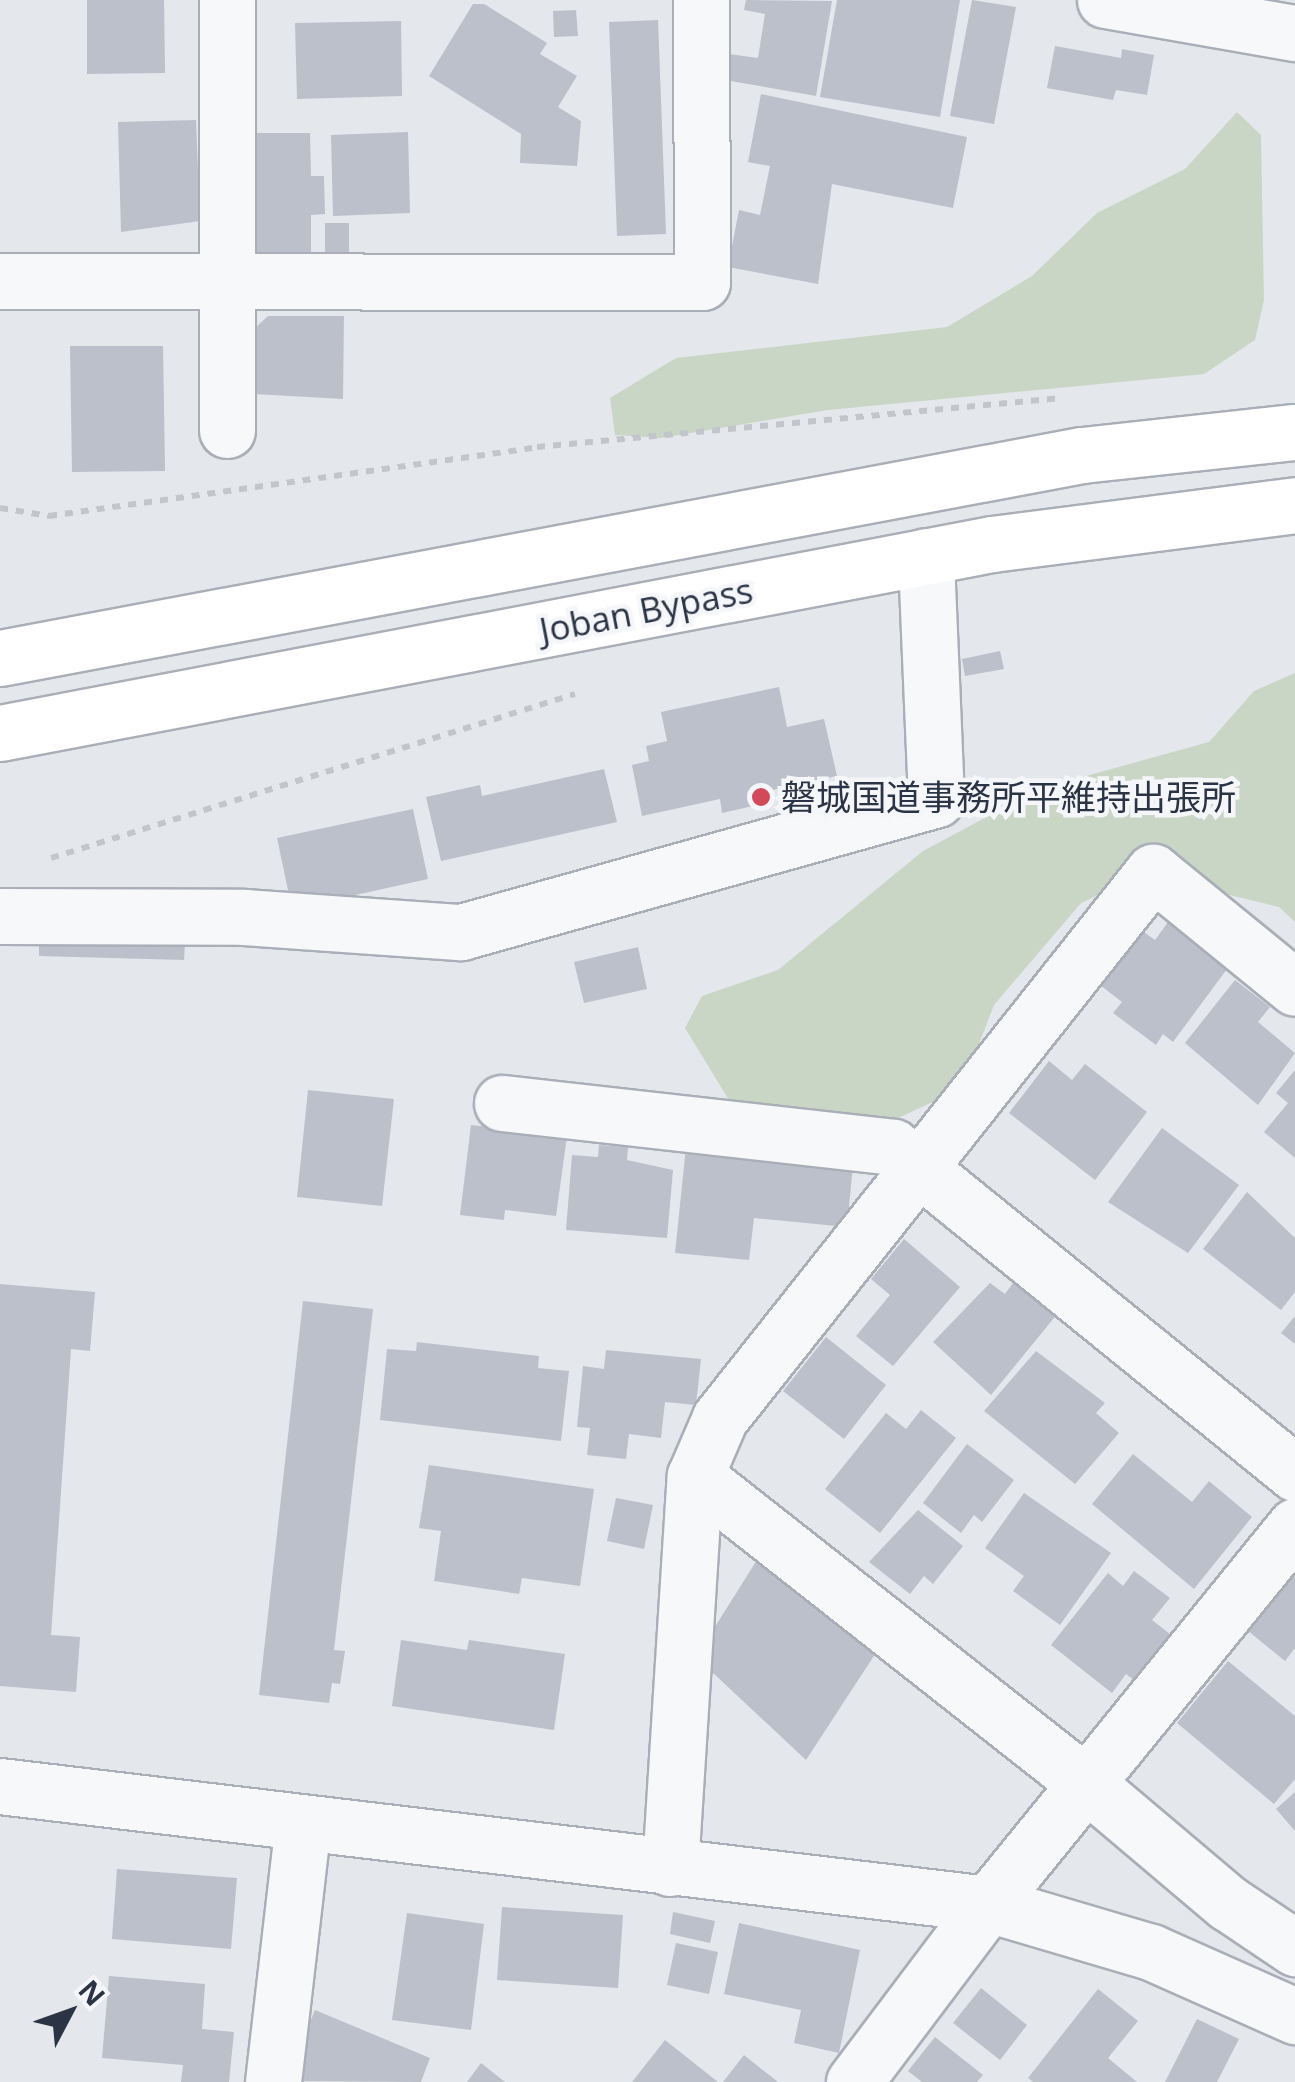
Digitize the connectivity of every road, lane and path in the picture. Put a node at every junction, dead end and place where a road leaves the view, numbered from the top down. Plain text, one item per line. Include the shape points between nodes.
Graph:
1 (226, 0) edge
2 (701, 0) edge
3 (1105, 0) edge
4 (1295, 32) edge
5 (0, 281) edge
6 (231, 283) junction
7 (1076, 397) dead end
8 (228, 430) dead end
9 (1295, 432) edge
10 (1295, 505) edge
11 (0, 508) edge
12 (926, 556) junction
13 (0, 658) edge
14 (575, 694) dead end
15 (0, 732) edge
16 (34, 863) dead end
17 (0, 916) edge
18 (1295, 988) edge
19 (502, 1104) dead end
20 (920, 1164) junction
21 (1295, 1473) edge
22 (695, 1476) junction
23 (1295, 1526) edge
24 (1087, 1784) junction
25 (0, 1786) edge
26 (303, 1823) junction
27 (670, 1868) junction
28 (988, 1904) junction
29 (1295, 1948) edge
30 (1295, 2016) edge
31 (274, 2082) edge
32 (854, 2082) edge

1 - 6 street
2 - 6 street via 702,282
3 - 4 street
5 - 6 street
6 - 8 street
7 - 11 path via 536,447 49,516
9 - 13 highway, Joban Bypass via 1082,455
10 - 12 highway, Joban Bypass
12 - 15 highway, Joban Bypass
12 - 17 street via 936,799 461,932 244,917
14 - 16 path
18 - 20 street via 1153,872
19 - 20 street via 893,1148
20 - 21 street
20 - 22 street via 720,1418
22 - 24 street
22 - 27 street
23 - 24 street
24 - 28 street
24 - 29 street via 1228,1903
25 - 26 street
26 - 27 street
26 - 31 street
27 - 28 street
28 - 30 street via 1151,1952
28 - 32 street

